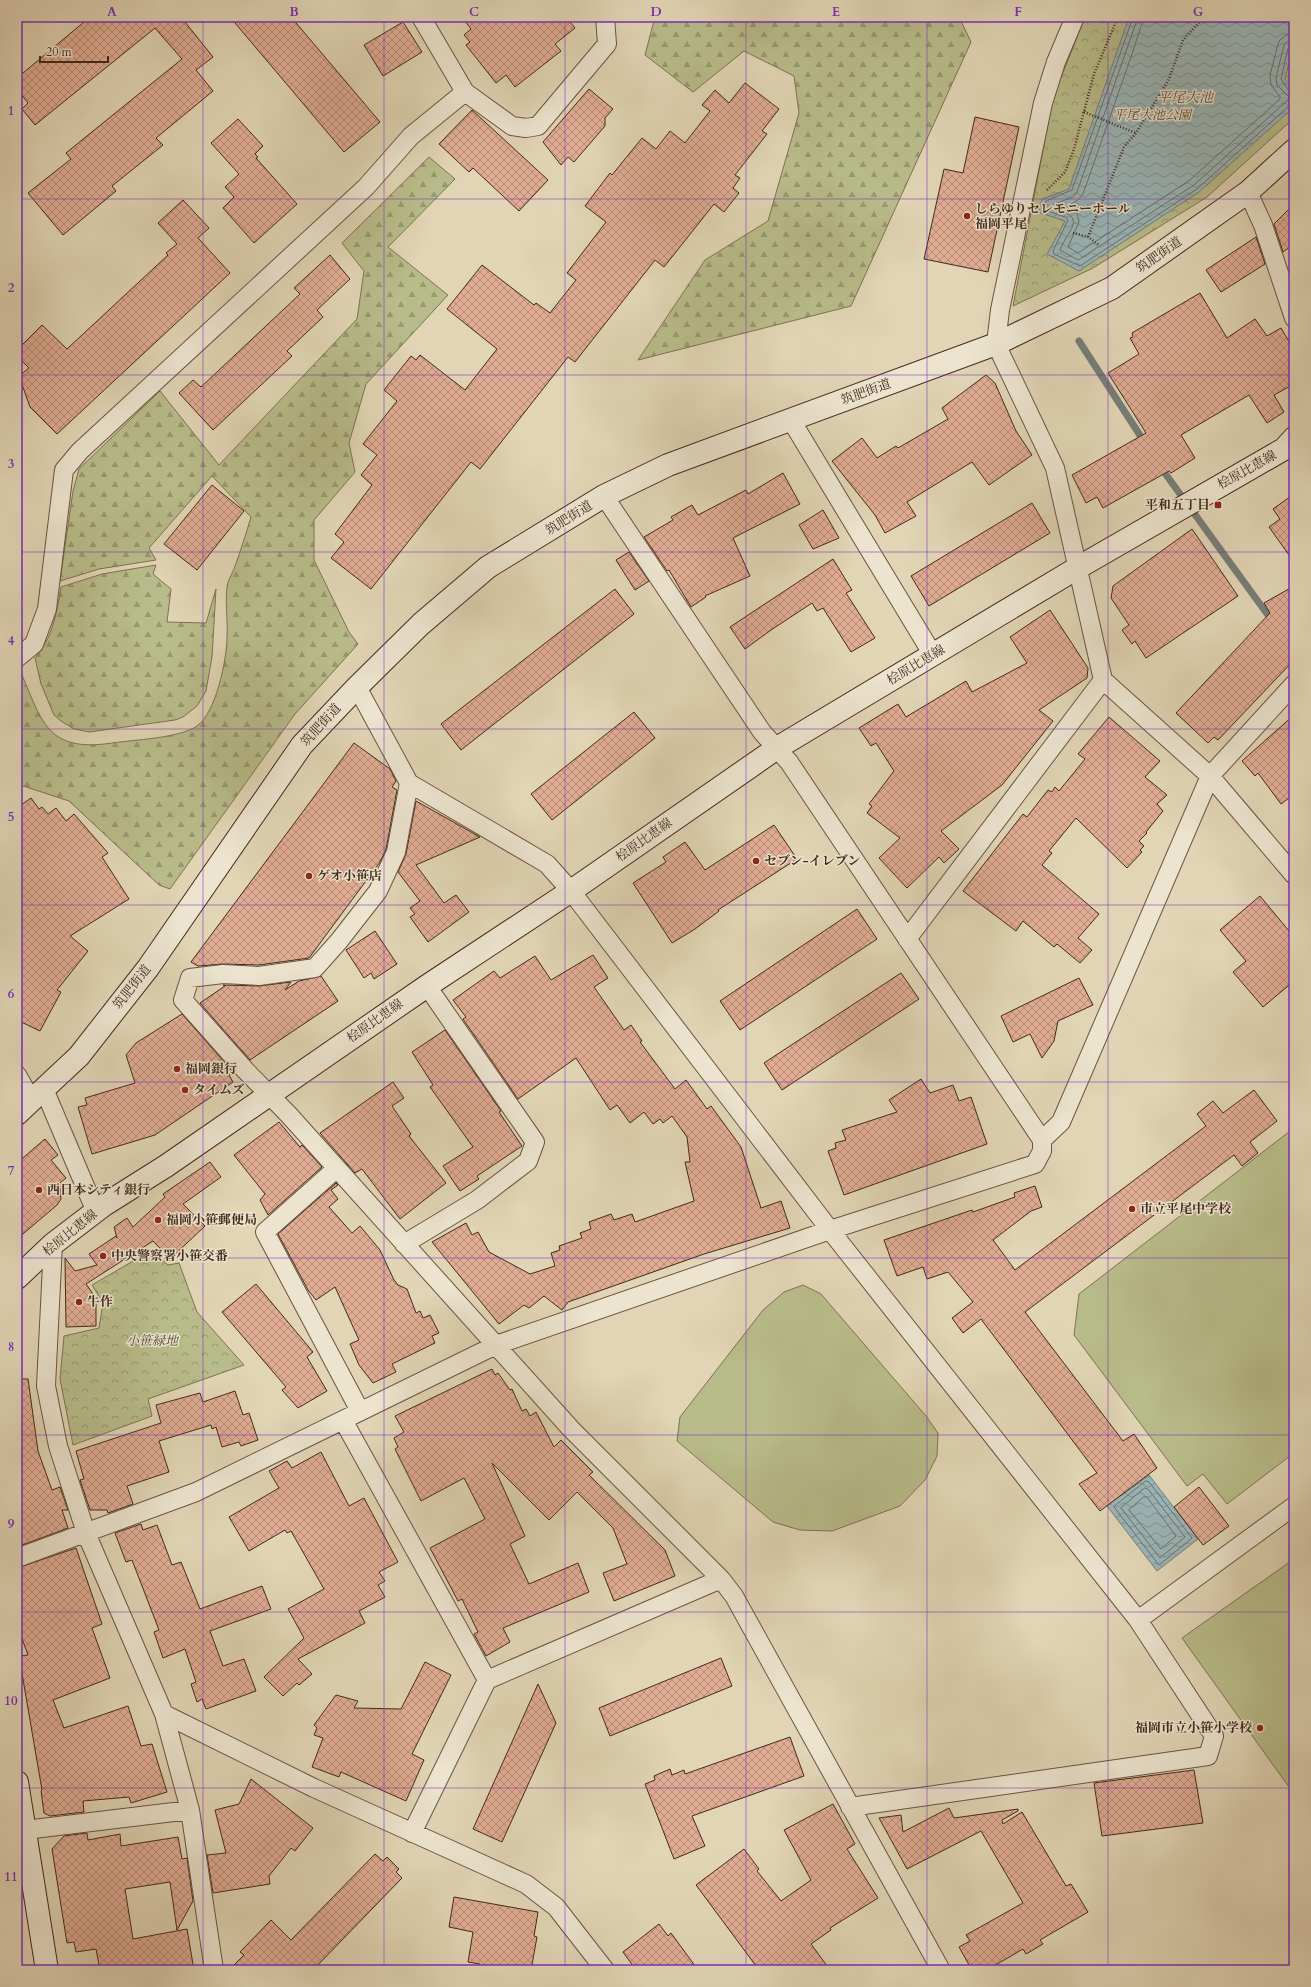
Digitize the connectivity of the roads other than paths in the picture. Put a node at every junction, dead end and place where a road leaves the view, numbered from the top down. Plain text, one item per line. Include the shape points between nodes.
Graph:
1 (421, 17) edge
2 (605, 17) edge
3 (1075, 17) edge
4 (465, 92) junction
5 (1294, 150) edge
6 (1248, 192) junction
7 (1294, 318) edge
8 (996, 344) junction
9 (791, 420) junction
10 (1294, 438) edge
11 (604, 496) junction
12 (1079, 567) junction
13 (933, 655) junction
14 (17, 658) edge
15 (1103, 680) junction
16 (1294, 684) edge
17 (356, 687) junction
18 (777, 748) junction
19 (1210, 776) junction
20 (409, 783) junction
21 (1294, 875) edge
22 (571, 891) junction
23 (907, 939) junction
24 (427, 986) junction
25 (17, 1075) edge
26 (268, 1095) junction
27 (31, 1101) edge
28 (1042, 1140) junction
29 (336, 1169) junction
30 (96, 1212) junction
31 (830, 1230) junction
32 (53, 1244) junction
33 (404, 1244) junction
34 (17, 1278) edge
35 (496, 1345) junction
36 (360, 1411) junction
37 (343, 1420) junction
38 (1294, 1506) edge
39 (86, 1533) junction
40 (17, 1558) edge
41 (721, 1579) junction
42 (1138, 1620) junction
43 (487, 1680) junction
44 (164, 1714) junction
45 (17, 1782) edge
46 (850, 1807) junction
47 (190, 1810) junction
48 (21, 1830) edge
49 (412, 1833) junction
50 (47, 1970) edge
51 (214, 1970) edge
52 (605, 1970) edge
53 (941, 1970) edge

1 - 4 street
2 - 4 street via 607,44 538,126 512,126
3 - 8 street via 1056,62 1043,103 1000,310
4 - 14 street via 411,136 366,187 80,451 64,470 47,609 34,644
5 - 6 main road, 筑肥街道
6 - 7 street via 1263,225
6 - 8 main road, 筑肥街道 via 1112,288
8 - 9 main road, 筑肥街道
8 - 12 street via 1055,468
9 - 11 main road, 筑肥街道 via 668,465
9 - 13 street
10 - 12 main road, 桧原比恵線 via 1284,449
11 - 17 main road, 筑肥街道 via 488,567 421,624
11 - 18 street via 762,732
12 - 13 main road, 桧原比恵線
12 - 15 street
13 - 18 main road, 桧原比恵線
15 - 19 street
15 - 23 street
16 - 19 street
17 - 20 street
17 - 27 main road, 筑肥街道 via 302,745 148,968 79,1056
18 - 22 main road, 桧原比恵線
18 - 23 street via 789,762
19 - 21 street
19 - 28 street via 1061,1122
20 - 22 street via 547,864
20 - 26 street via 396,852 378,891 315,968 259,976 223,974 190,978 183,1000
22 - 24 main road, 桧原比恵線
22 - 31 street
23 - 28 street
24 - 26 main road, 桧原比恵線
24 - 33 street via 536,1142 528,1161 477,1200
25 - 27 street
26 - 29 street
26 - 30 main road, 桧原比恵線
27 - 30 street
28 - 31 street via 1042,1151 1035,1164
29 - 33 street
29 - 36 street via 265,1232
30 - 32 main road, 桧原比恵線
31 - 35 street
31 - 42 street
32 - 34 main road, 桧原比恵線
32 - 39 street via 46,1386 58,1446
33 - 35 street
35 - 36 street
35 - 41 street via 571,1429
36 - 37 street
37 - 39 street via 196,1492
37 - 43 street
38 - 42 street
39 - 40 street
39 - 44 street
41 - 43 street
41 - 46 street via 734,1596
42 - 46 street via 1214,1736 1208,1756
43 - 49 street
44 - 47 street
44 - 49 street
45 - 48 main road
46 - 53 street
47 - 48 street
47 - 51 street
48 - 50 main road
49 - 52 street via 526,1884 556,1906

